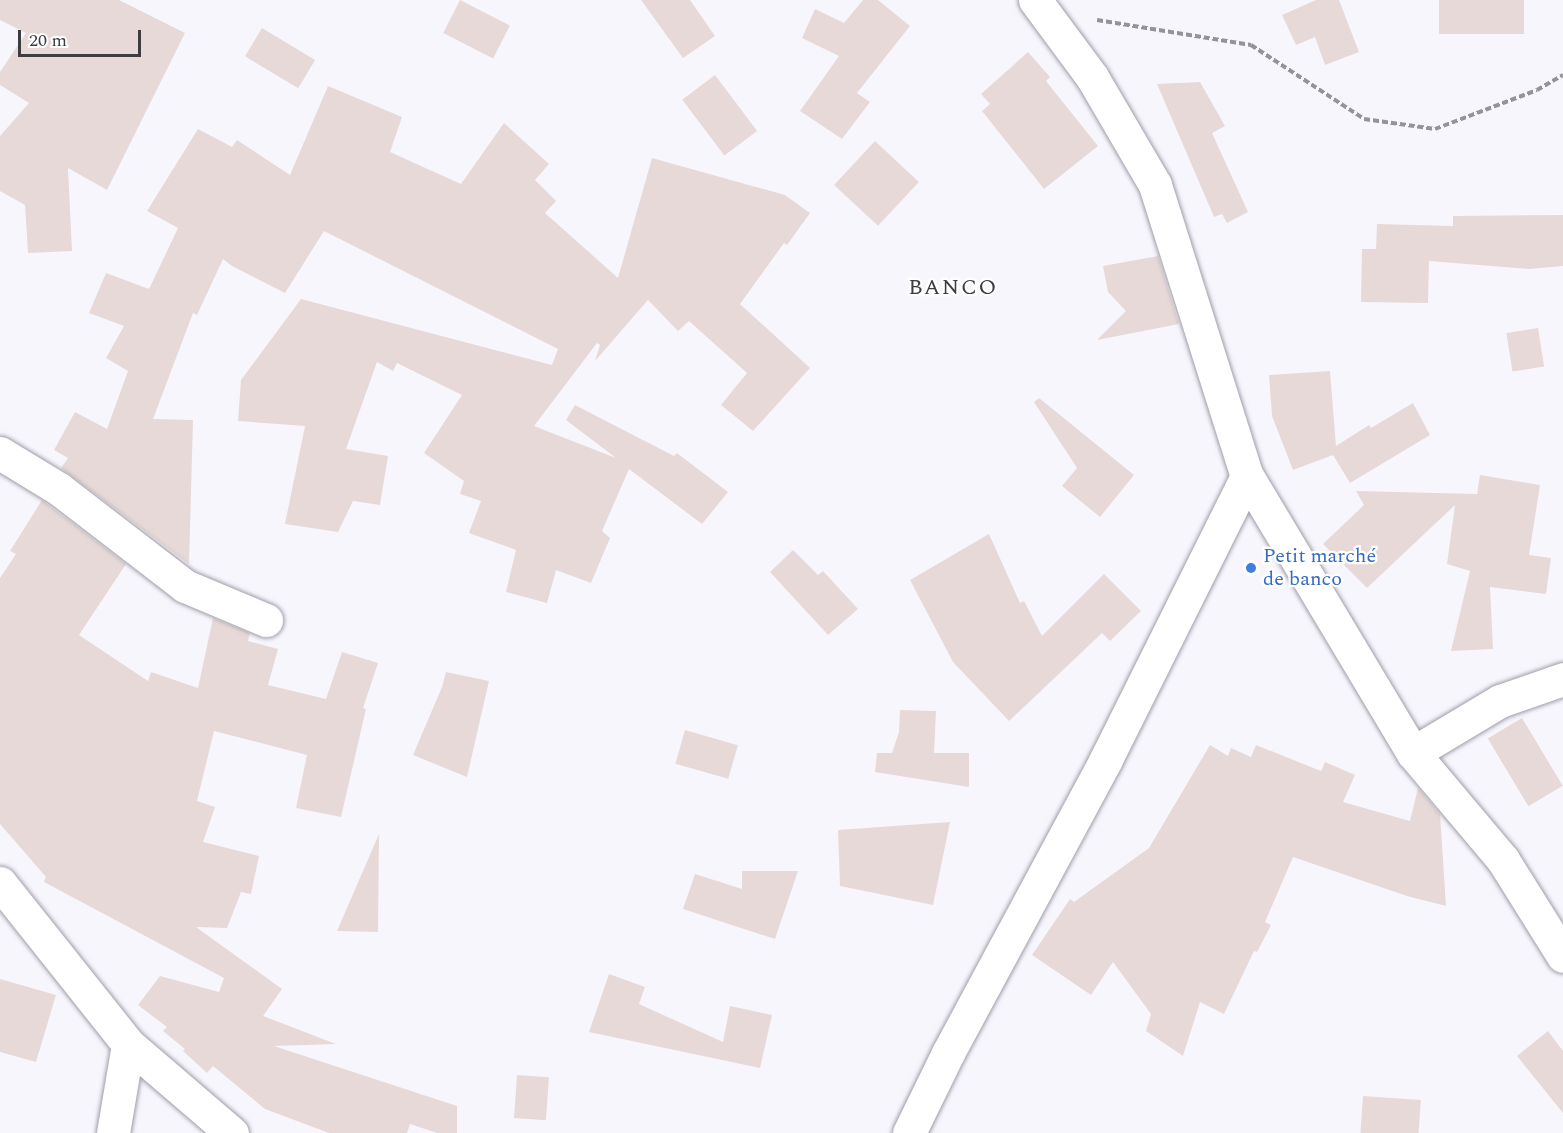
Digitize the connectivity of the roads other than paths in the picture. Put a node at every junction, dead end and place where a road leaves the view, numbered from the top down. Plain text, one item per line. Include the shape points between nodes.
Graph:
1 (1039, 5) edge
2 (0, 453) edge
3 (1246, 476) junction
4 (266, 620) dead end
5 (1563, 680) edge
6 (1413, 753) junction
7 (0, 883) edge
8 (1563, 956) edge
9 (128, 1044) junction
10 (113, 1133) edge
11 (232, 1133) edge
12 (909, 1133) edge

1 - 3 street via 1092,78 1155,185
2 - 4 street via 59,489 185,585
3 - 6 street
3 - 12 street via 1105,761
5 - 6 street via 1500,701
6 - 8 street via 1503,860
7 - 9 street
9 - 10 street
9 - 11 street

